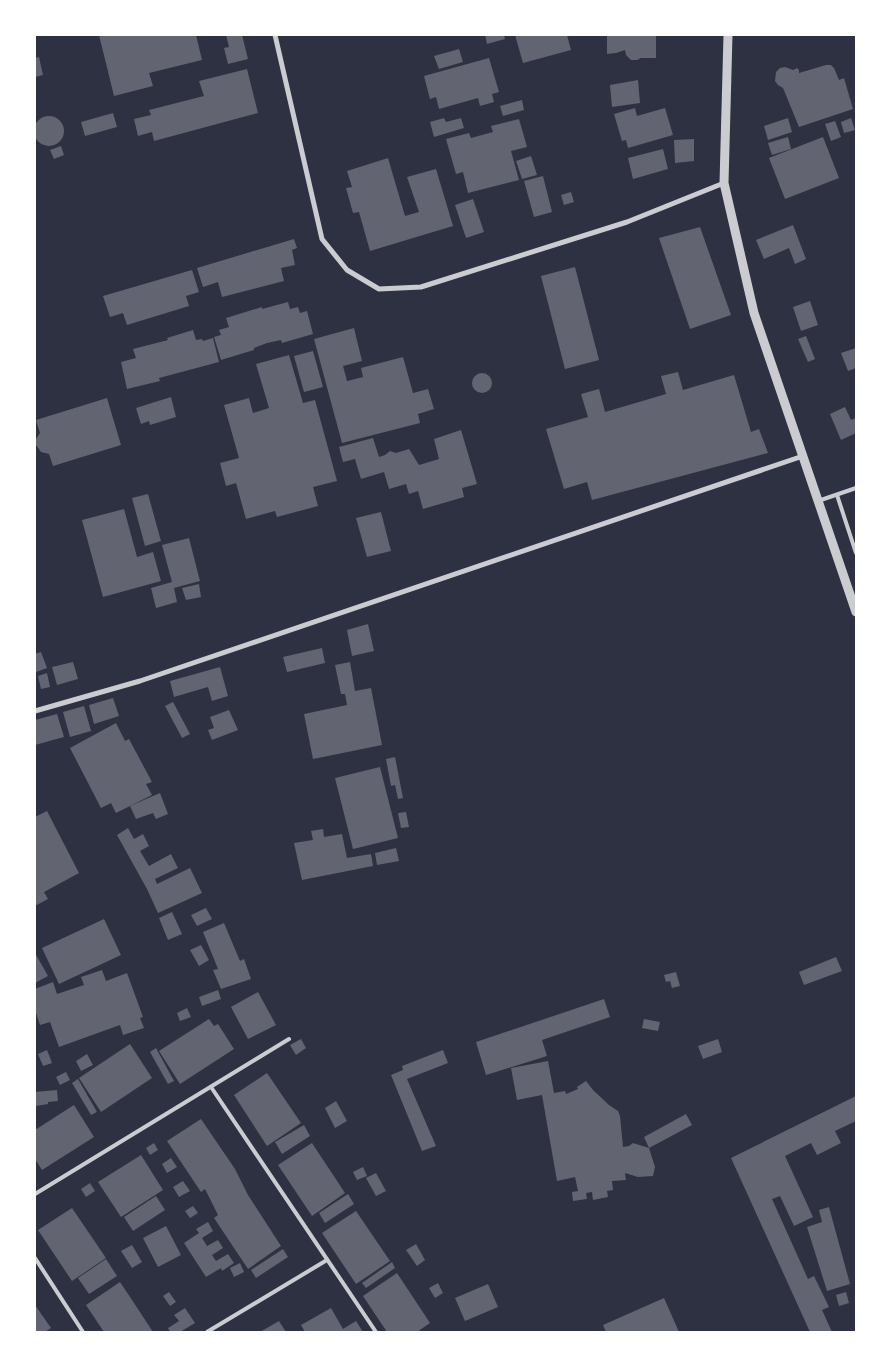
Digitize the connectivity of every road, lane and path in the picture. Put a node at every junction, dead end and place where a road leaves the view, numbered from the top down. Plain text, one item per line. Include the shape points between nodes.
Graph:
1 (275, 35) edge
2 (728, 35) edge
3 (724, 183) junction
4 (803, 456) junction
5 (856, 488) edge
6 (836, 495) junction
7 (818, 501) junction
8 (856, 553) edge
9 (856, 612) edge
10 (35, 712) edge
11 (289, 1038) dead end
12 (211, 1086) junction
13 (35, 1194) edge
14 (35, 1258) edge
15 (327, 1260) junction
16 (83, 1332) edge
17 (207, 1332) edge
18 (376, 1332) edge

1 - 3 street via 322,239 347,270 379,289 421,287 627,222
2 - 3 street
3 - 4 street via 754,313
4 - 7 street
4 - 10 street via 140,681
5 - 6 lane
6 - 7 lane
6 - 8 lane
7 - 9 street
11 - 12 lane
12 - 13 lane
12 - 15 lane
14 - 16 lane
15 - 17 lane
15 - 18 lane

